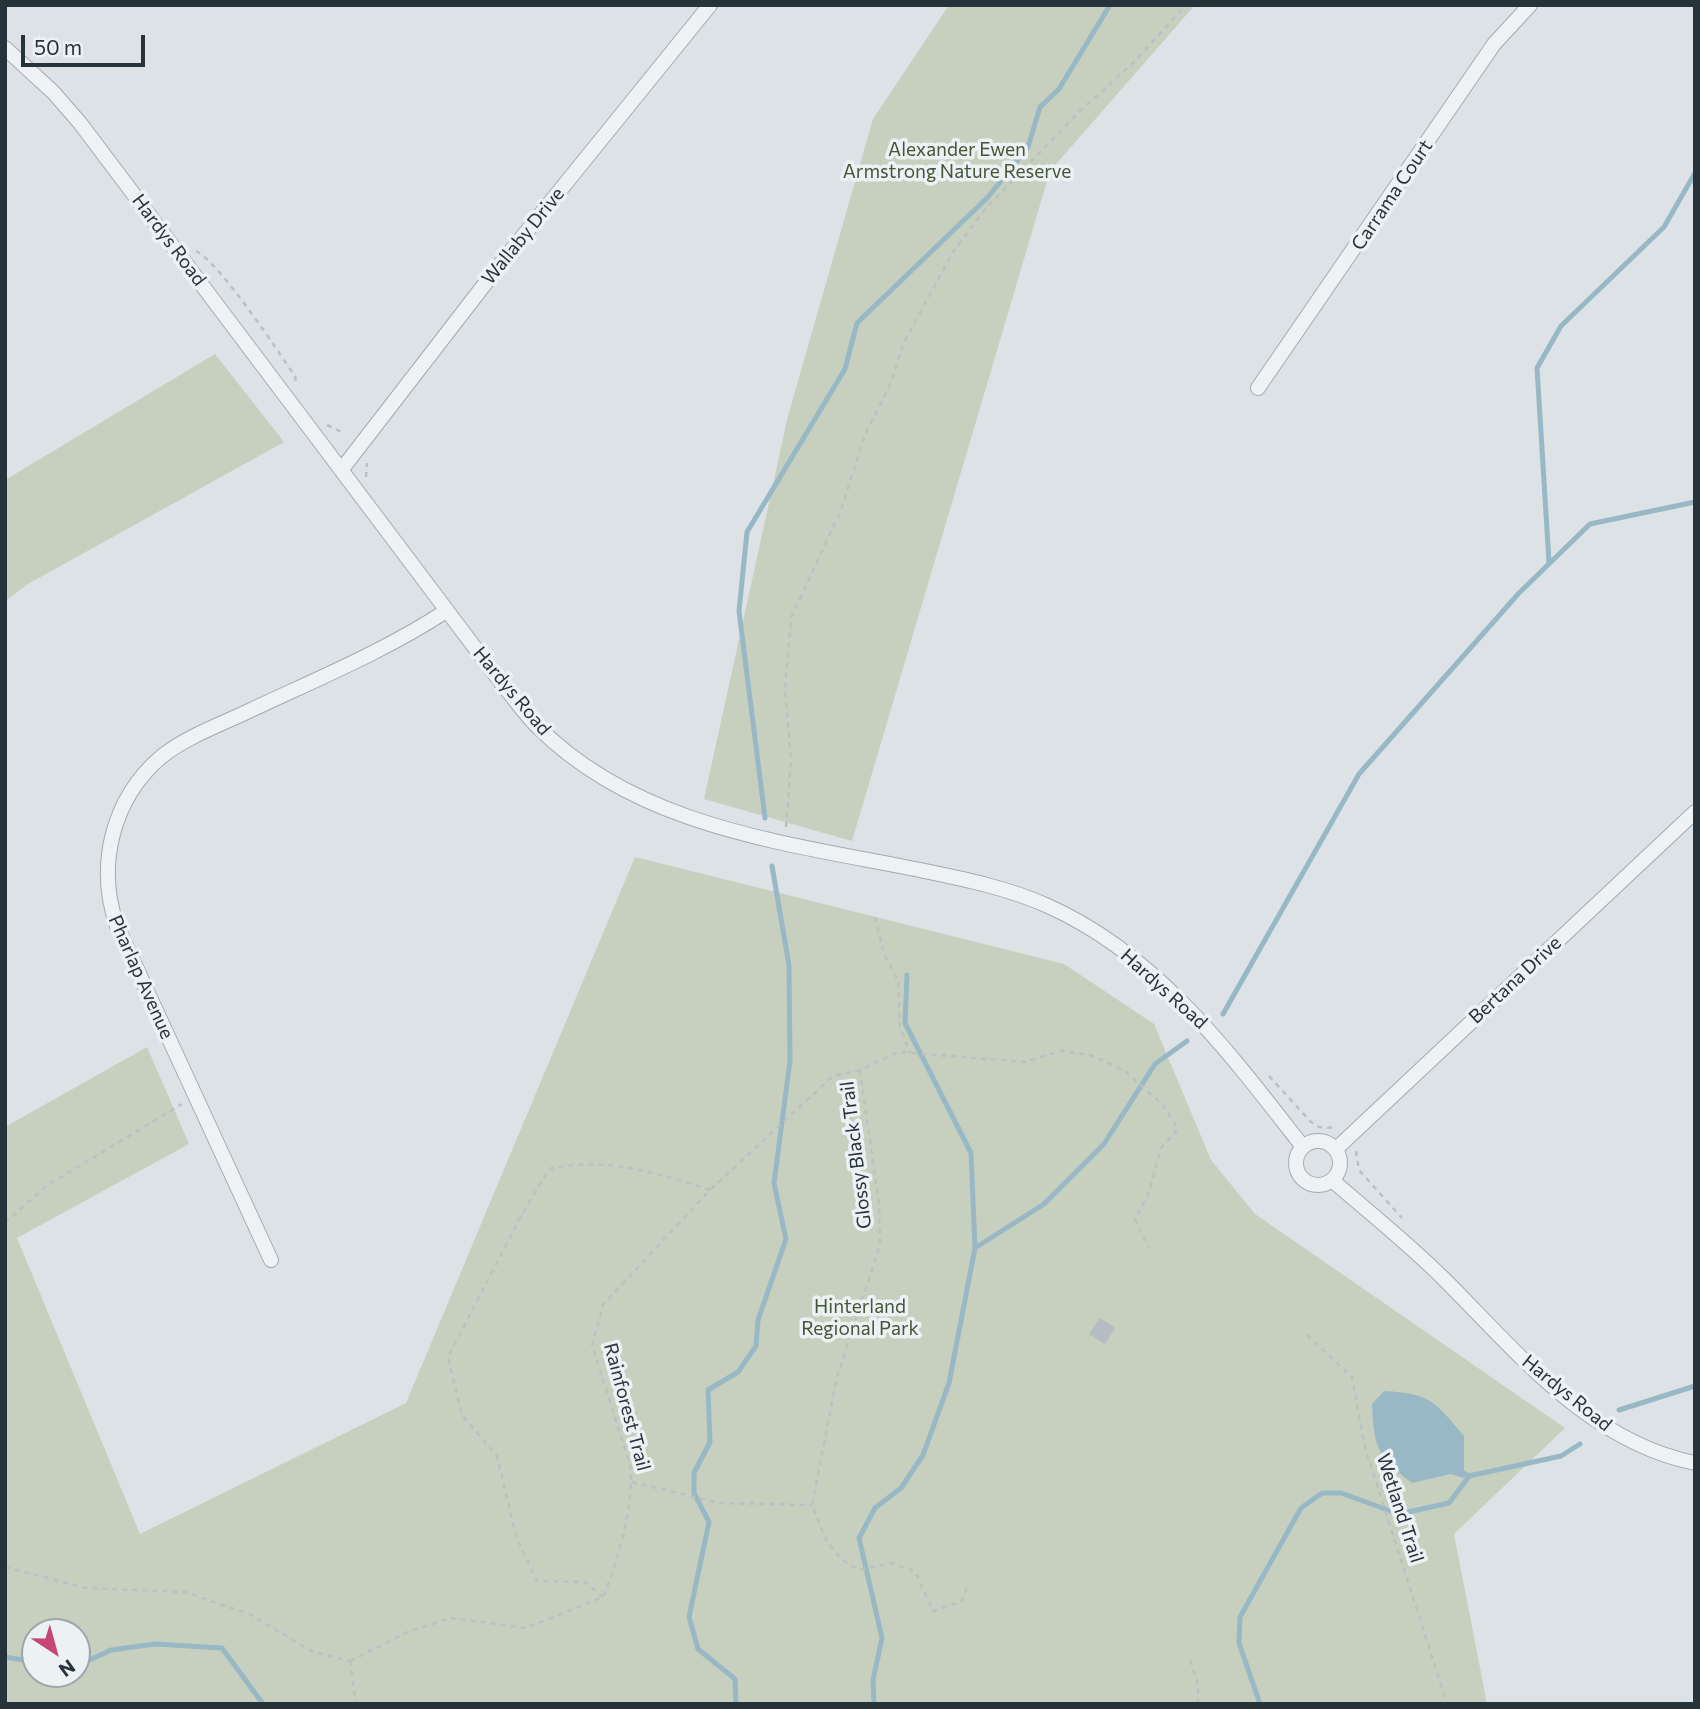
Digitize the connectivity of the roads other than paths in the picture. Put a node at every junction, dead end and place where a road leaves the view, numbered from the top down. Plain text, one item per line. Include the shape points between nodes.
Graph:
1 (710, 5) edge
2 (1530, 5) edge
3 (5, 48) edge
4 (1258, 388) dead end
5 (342, 470) junction
6 (446, 611) junction
7 (1695, 812) edge
8 (1303, 1147) junction
9 (1336, 1149) junction
10 (1333, 1181) junction
11 (271, 1260) dead end
12 (1695, 1463) edge

1 - 5 street, Wallaby Drive via 498,267
2 - 4 street, Carrama Court via 1494,44
3 - 5 street, Hardys Road via 80,123
5 - 6 street, Hardys Road
6 - 8 street, Hardys Road via 536,726 619,787 665,810 711,825 990,886 1047,905 1089,927 1131,956 1215,1036
6 - 11 street, Pharlap Avenue via 405,638 186,741 149,769 124,803 111,838 109,905
7 - 9 street, Bertana Drive
8 - 9 street via 1324,1141
8 - 10 street via 1296,1163 1302,1180 1318,1186
9 - 10 street via 1341,1165
10 - 12 street, Hardys Road via 1443,1278 1578,1408 1632,1442

